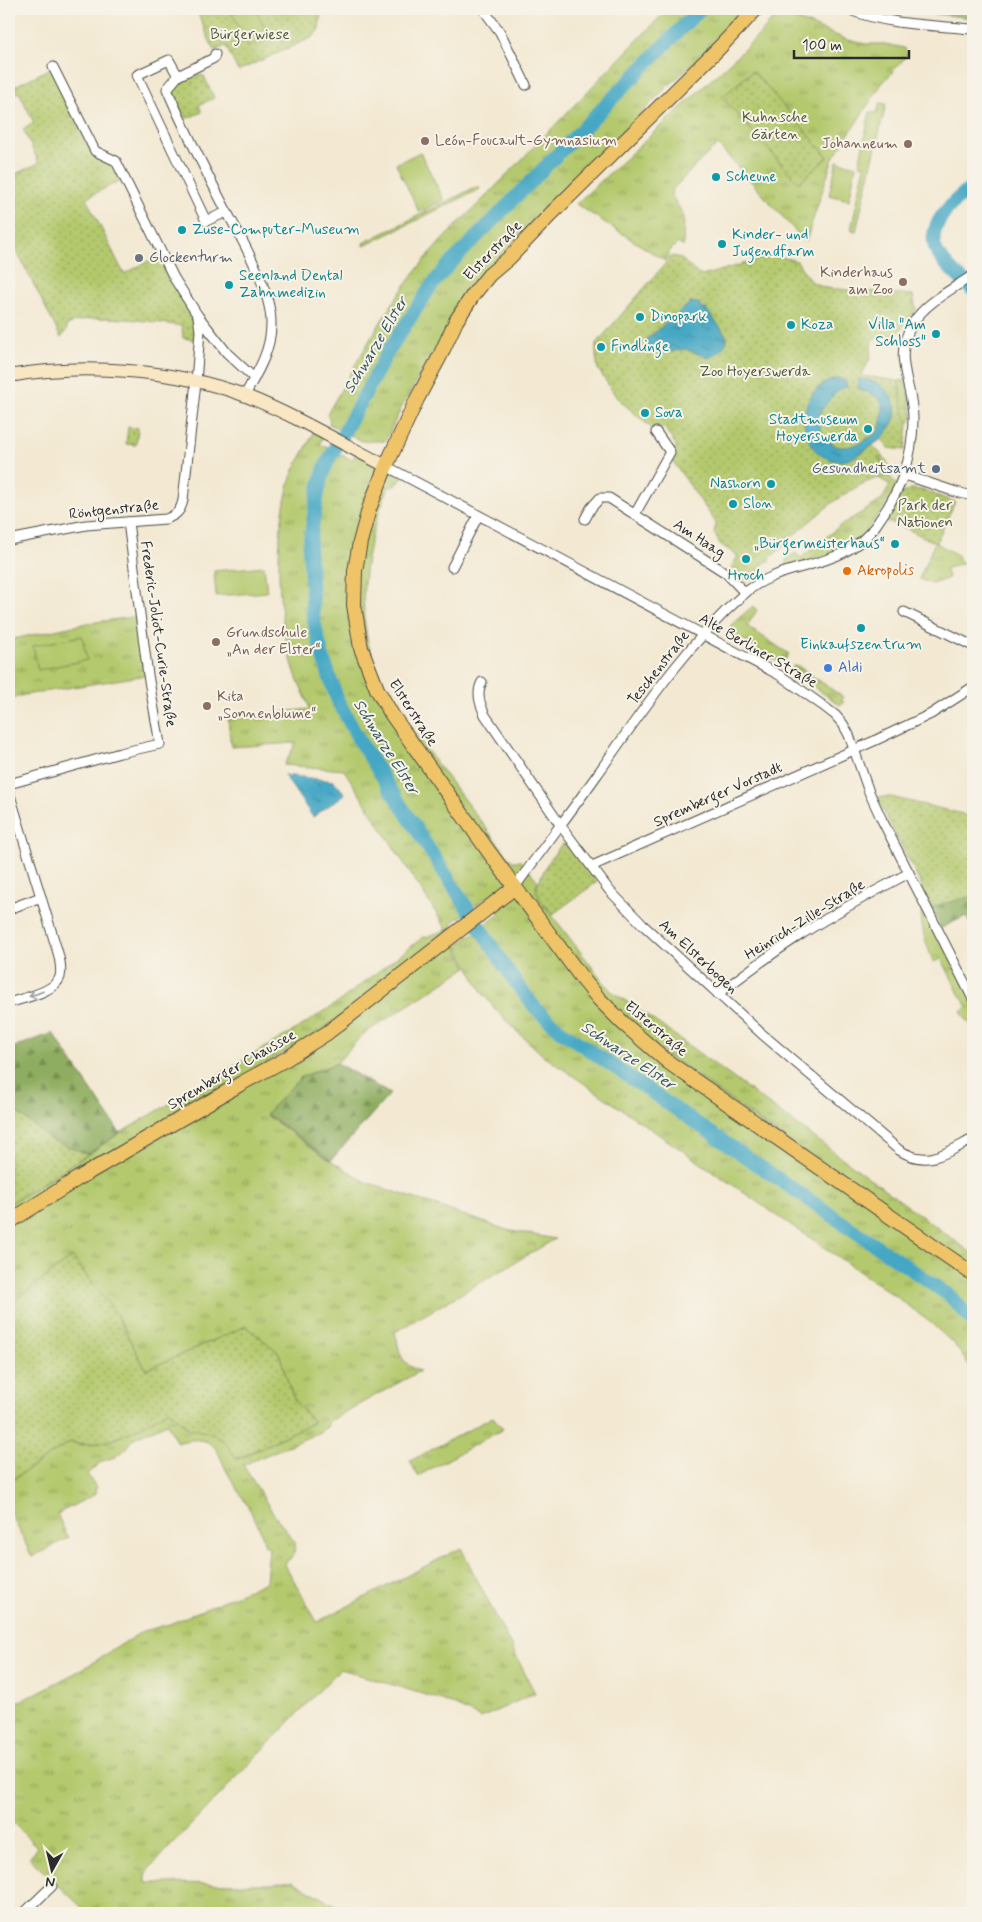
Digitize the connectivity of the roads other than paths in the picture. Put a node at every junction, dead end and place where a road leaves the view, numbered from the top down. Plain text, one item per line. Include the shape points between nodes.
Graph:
1 (483, 9) edge
2 (756, 9) edge
3 (847, 9) edge
4 (973, 29) edge
5 (215, 54) dead end
6 (54, 67) dead end
7 (178, 76) junction
8 (526, 85) dead end
9 (227, 212) junction
10 (972, 276) edge
11 (198, 316) junction
12 (9, 376) edge
13 (254, 378) junction
14 (196, 382) junction
15 (245, 395) junction
16 (656, 432) dead end
17 (386, 466) junction
18 (905, 475) junction
19 (973, 496) edge
20 (634, 514) junction
21 (478, 516) junction
22 (585, 519) dead end
23 (128, 522) junction
24 (9, 540) edge
25 (452, 567) dead end
26 (745, 592) junction
27 (904, 612) dead end
28 (703, 634) junction
29 (973, 646) edge
30 (482, 682) dead end
31 (973, 687) edge
32 (855, 749) junction
33 (9, 784) edge
34 (9, 792) edge
35 (561, 826) junction
36 (592, 866) junction
37 (910, 873) junction
38 (515, 887) junction
39 (41, 897) junction
40 (9, 909) edge
41 (718, 994) junction
42 (973, 999) edge
43 (9, 1003) edge
44 (973, 1139) edge
45 (9, 1222) edge
46 (973, 1274) edge
47 (52, 1886) dead end
48 (24, 1913) edge

1 - 8 street via 500,32
2 - 17 main road, Elsterstraße via 489,275 456,321
3 - 4 street via 888,20
5 - 7 street via 214,58
6 - 11 street via 95,150 116,161 167,264
7 - 9 street via 167,89
7 - 9 street via 169,60 137,75 206,221
9 - 13 street via 263,287 270,309 267,353
10 - 18 street via 919,315 908,334 903,370 913,417
11 - 13 street via 227,353
11 - 14 street, Röntgenstraße
12 - 14 street via 96,369
13 - 15 street
14 - 15 street
14 - 23 street, Röntgenstraße via 181,508 166,519
15 - 17 street
16 - 20 street via 670,452
17 - 21 street, Alte Berliner Straße
17 - 38 main road, Elsterstraße via 369,509 355,571 354,605 361,648 377,689 392,715
18 - 19 street
18 - 26 street, Teschenstraße via 875,526 857,543 829,560 769,578
20 - 22 street, Am Haag via 605,497 596,502
20 - 26 street, Am Haag via 726,573
21 - 25 street
21 - 28 street, Alte Berliner Straße
23 - 24 street, Röntgenstraße via 86,525
23 - 33 street, Frederic-Joliot-Curie-Straße via 160,744
26 - 28 street, Teschenstraße
27 - 29 street
28 - 32 street, Alte Berliner Straße via 781,676 822,705 843,724
28 - 35 street, Teschenstraße via 652,697
30 - 35 street, Am Elsterbogen via 480,700 485,714
31 - 32 street, Spremberger Vorstadt via 931,714
32 - 36 street, Spremberger Vorstadt
32 - 37 street, Alte Berliner Straße via 869,792
34 - 39 street
35 - 36 street, Am Elsterbogen
35 - 38 street, Teschenstraße
36 - 41 street, Am Elsterbogen via 637,920
37 - 41 street, Heinrich-Zille-Straße via 804,932
37 - 42 street, Alte Berliner Straße
38 - 45 main road, Spremberger Chaussee via 328,1033
38 - 46 main road, Elsterstraße via 599,999 645,1043
39 - 40 street
39 -> 43 street via 58,953 59,979 50,989
41 - 44 street, Am Elsterbogen via 909,1156 930,1158
47 - 48 street

